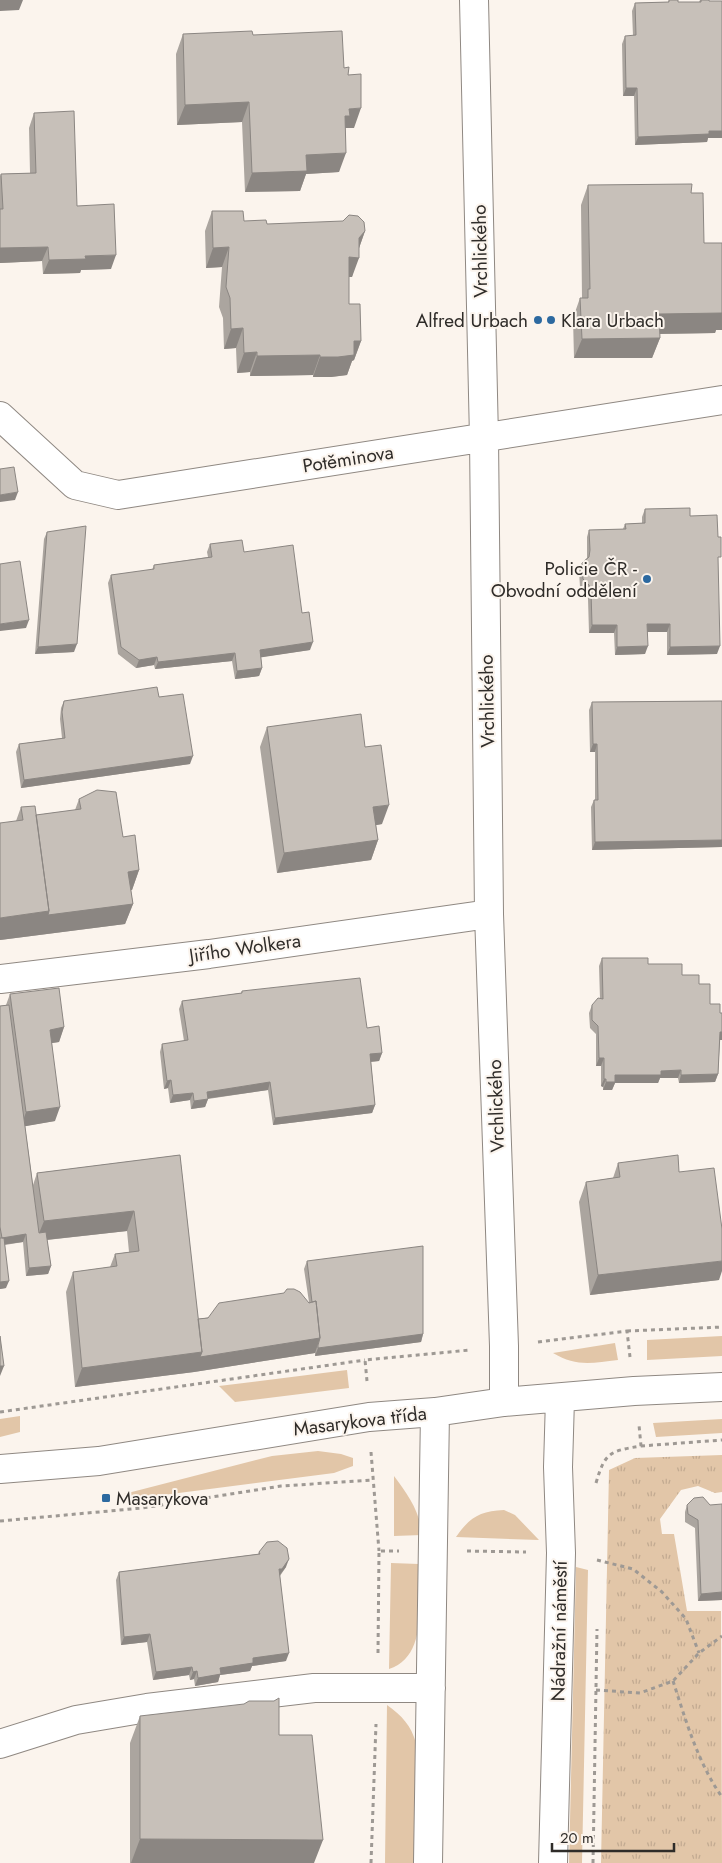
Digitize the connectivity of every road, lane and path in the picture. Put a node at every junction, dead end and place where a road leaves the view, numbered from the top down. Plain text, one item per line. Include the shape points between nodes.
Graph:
1 (474, 0) edge
2 (722, 400) edge
3 (0, 416) edge
4 (484, 438) junction
5 (489, 914) junction
6 (0, 979) edge
7 (722, 1326) edge
8 (628, 1331) dead end
9 (366, 1360) dead end
10 (722, 1387) edge
11 (560, 1399) junction
12 (504, 1402) junction
13 (0, 1412) edge
14 (435, 1412) junction
15 (722, 1440) edge
16 (641, 1446) dead end
17 (0, 1469) edge
18 (373, 1480) dead end
19 (0, 1521) edge
20 (433, 1550) junction
21 (561, 1553) junction
22 (722, 1636) edge
23 (699, 1653) junction
24 (673, 1681) junction
25 (378, 1688) junction
26 (431, 1688) junction
27 (596, 1690) dead end
28 (0, 1744) edge
29 (722, 1797) edge
30 (371, 1863) edge
31 (428, 1863) edge
32 (553, 1863) edge

1 - 4 street, Vrchlického
2 - 4 street, Potěminova
3 - 4 street, Potěminova via 75,485 118,495
4 - 5 street, Vrchlického
5 - 6 street, Jiřího Wolkera via 209,954
5 - 12 street, Vrchlického
7 - 8 path
9 - 13 path
10 - 11 street, Masarykova třída via 634,1391
11 - 12 street, Masarykova třída
11 - 21 street, Nádražní náměstí
12 - 14 street, Masarykova třída
14 - 17 street, Masarykova třída via 369,1417 99,1461
14 - 20 street
15 - 16 path
18 - 19 path via 281,1486 142,1508
20 - 21 path
20 - 25 path via 379,1551
20 - 26 street
21 - 23 path via 633,1569 662,1592 686,1619
21 - 32 street, Nádražní náměstí
22 - 23 path
23 - 24 path
24 - 27 path via 640,1693
24 - 29 path via 691,1734
25 - 26 street
25 - 28 street via 314,1688 146,1708 76,1720
25 - 30 path
26 - 31 street

